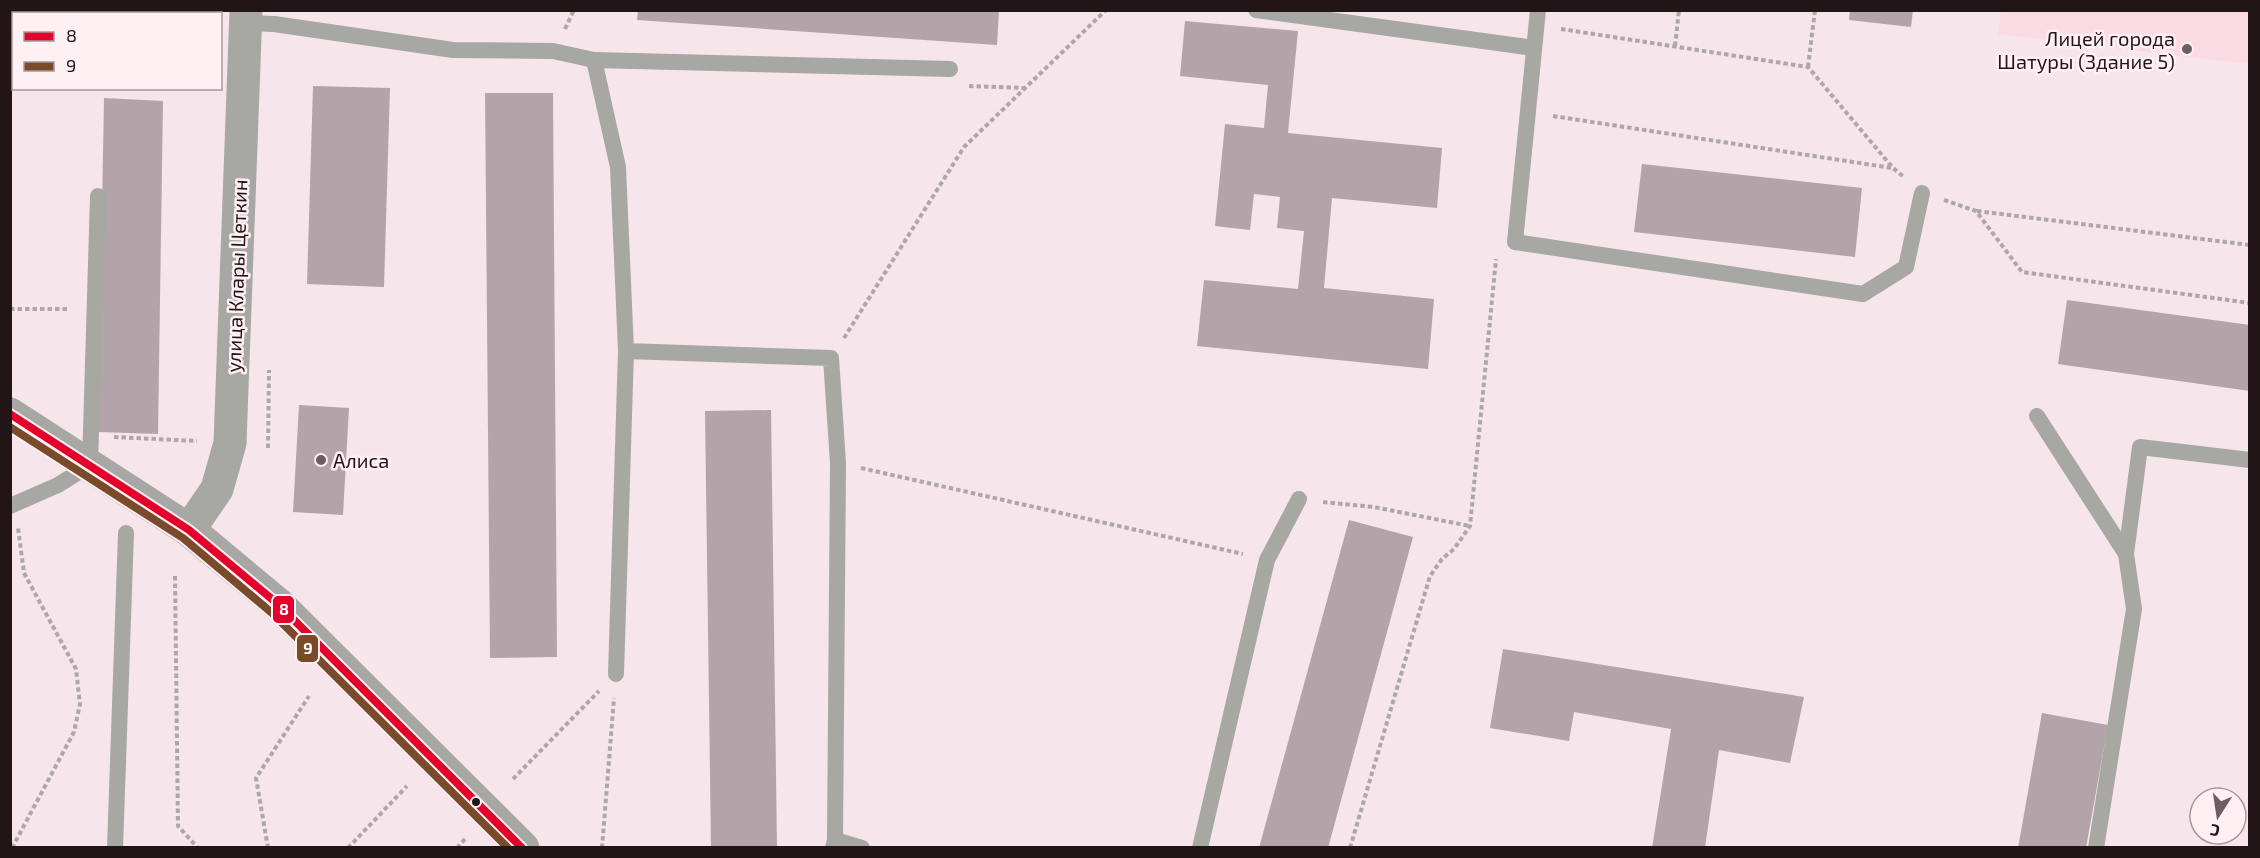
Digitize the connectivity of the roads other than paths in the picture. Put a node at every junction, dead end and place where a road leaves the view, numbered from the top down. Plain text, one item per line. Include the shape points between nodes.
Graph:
1 (1256, 10) edge
2 (245, 17) edge
3 (1537, 18) edge
4 (1534, 48) junction
5 (594, 60) junction
6 (950, 69) road end
7 (1922, 193) road end
8 (98, 196) dead end
9 (626, 351) junction
10 (10, 414) edge
11 (2037, 416) dead end
12 (90, 451) junction
13 (2250, 460) edge
14 (1299, 499) road end
15 (16, 503) edge
16 (189, 530) junction
17 (126, 533) dead end
18 (2126, 554) junction
19 (616, 674) road end
20 (834, 844) edge
21 (115, 848) edge
22 (523, 848) edge
23 (862, 848) edge
24 (1200, 848) edge
25 (2096, 848) edge

1 - 4 lane
2 - 5 lane via 453,50 553,51
2 - 16 street, улица Клары Цеткин via 230,443 217,489
3 - 4 lane
4 - 7 lane via 1515,242 1863,294 1906,267
5 - 6 lane
5 - 9 lane via 618,167
8 - 12 lane
9 - 19 lane
9 - 20 lane via 831,358 837,463
10 - 12 street
11 - 18 lane
12 - 15 lane via 58,485
12 - 16 street
13 - 18 lane via 2140,447
14 - 24 lane via 1268,560
16 - 22 street via 279,605
17 - 21 lane
18 - 25 lane via 2134,609
20 - 23 lane

